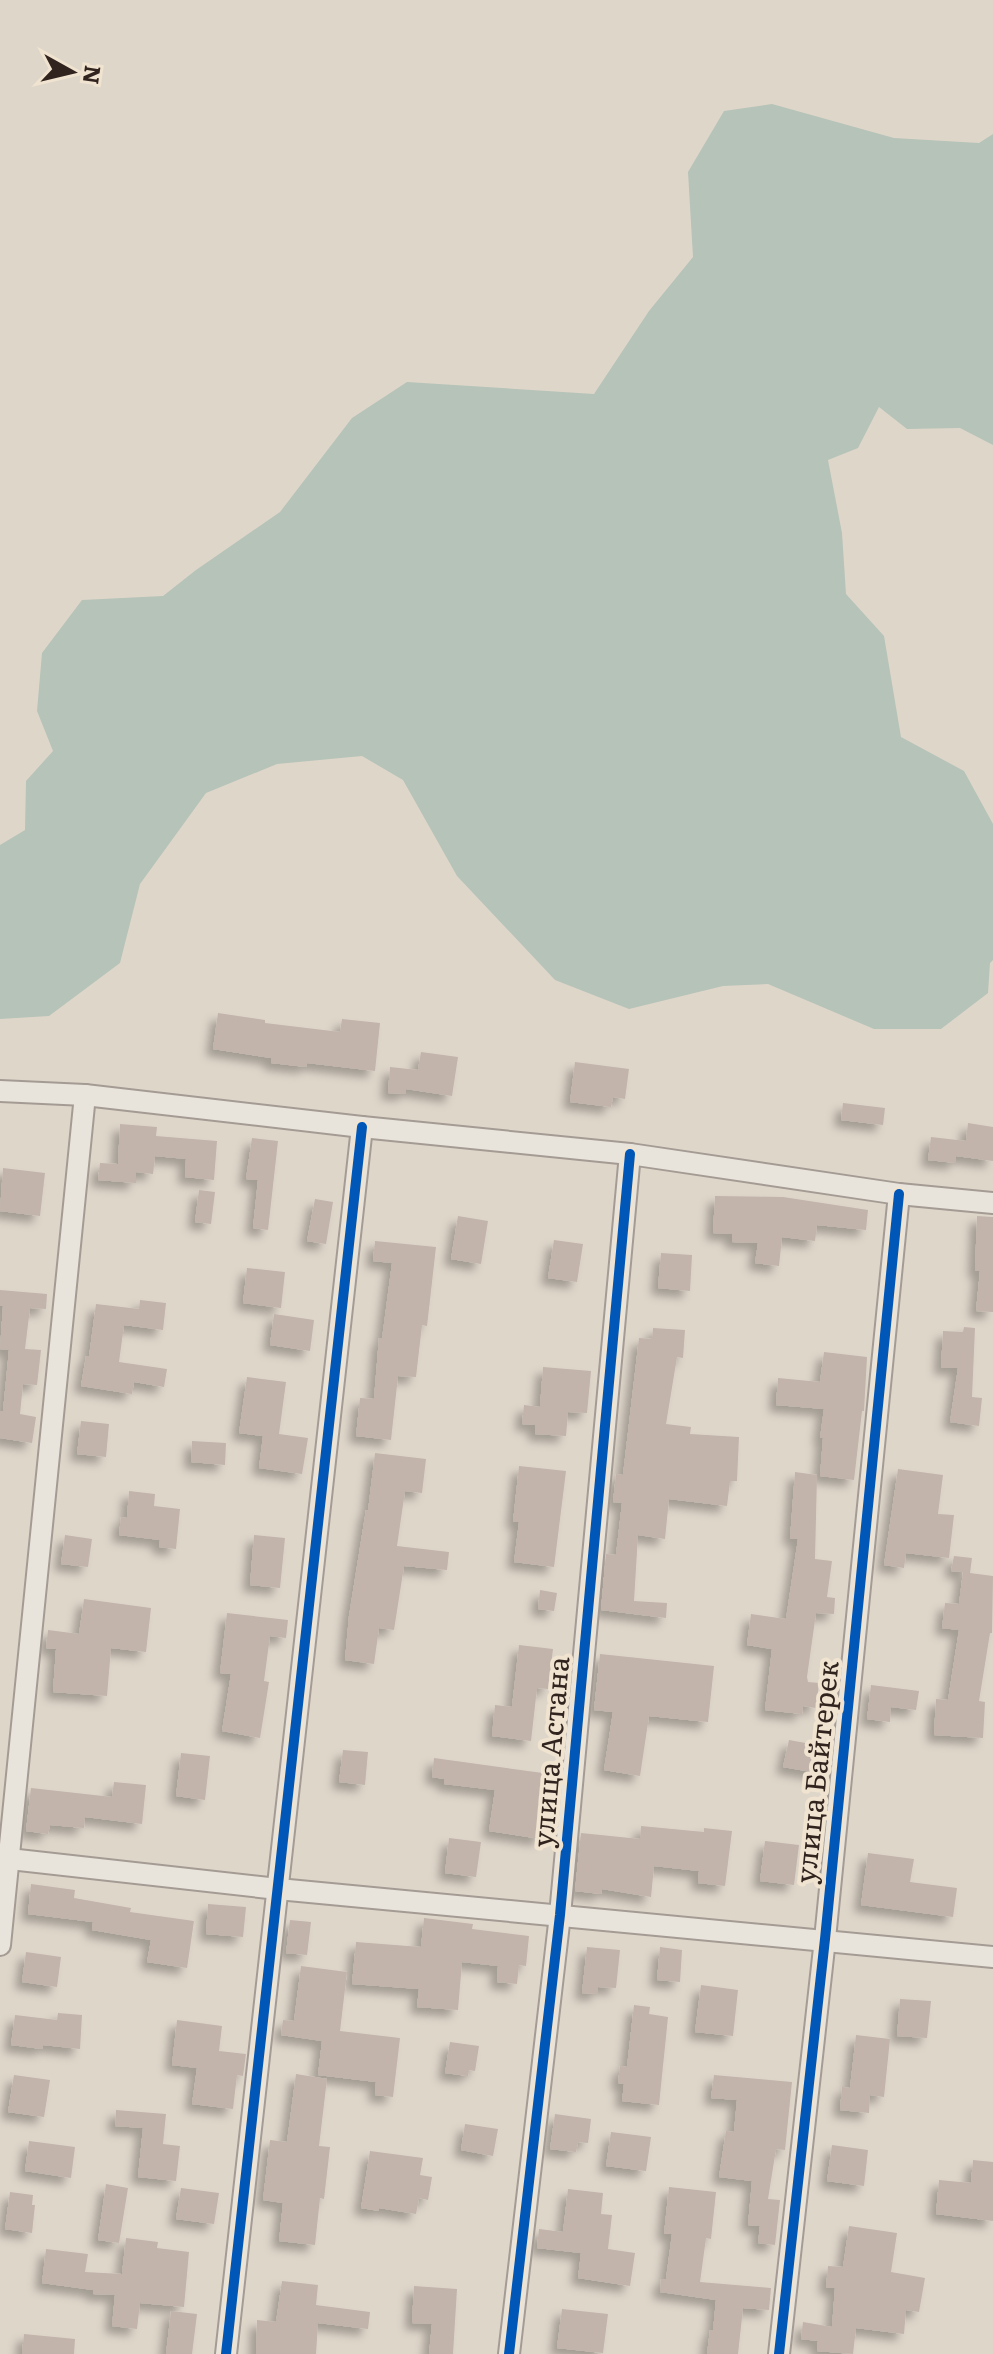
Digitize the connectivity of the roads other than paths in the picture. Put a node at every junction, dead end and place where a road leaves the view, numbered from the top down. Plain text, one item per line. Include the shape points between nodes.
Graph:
1 (0, 1091) edge
2 (85, 1095) junction
3 (362, 1127) junction
4 (630, 1154) junction
5 (899, 1194) junction
6 (993, 1203) edge
7 (5, 1858) edge
8 (278, 1889) junction
9 (560, 1915) junction
10 (825, 1939) junction
11 (0, 1945) edge
12 (993, 1957) edge
13 (226, 2354) edge
14 (509, 2354) edge
15 (779, 2354) edge

1 - 2 street
2 - 3 street
2 - 7 street
3 - 4 street
3 - 8 street
4 - 5 street
4 - 9 street, улица Астана
5 - 6 street
5 - 10 street, улица Байтерек
7 - 8 street
7 - 11 street
8 - 9 street
8 - 13 street
9 - 10 street
9 - 14 street, улица Астана
10 - 12 street
10 - 15 street, улица Байтерек

